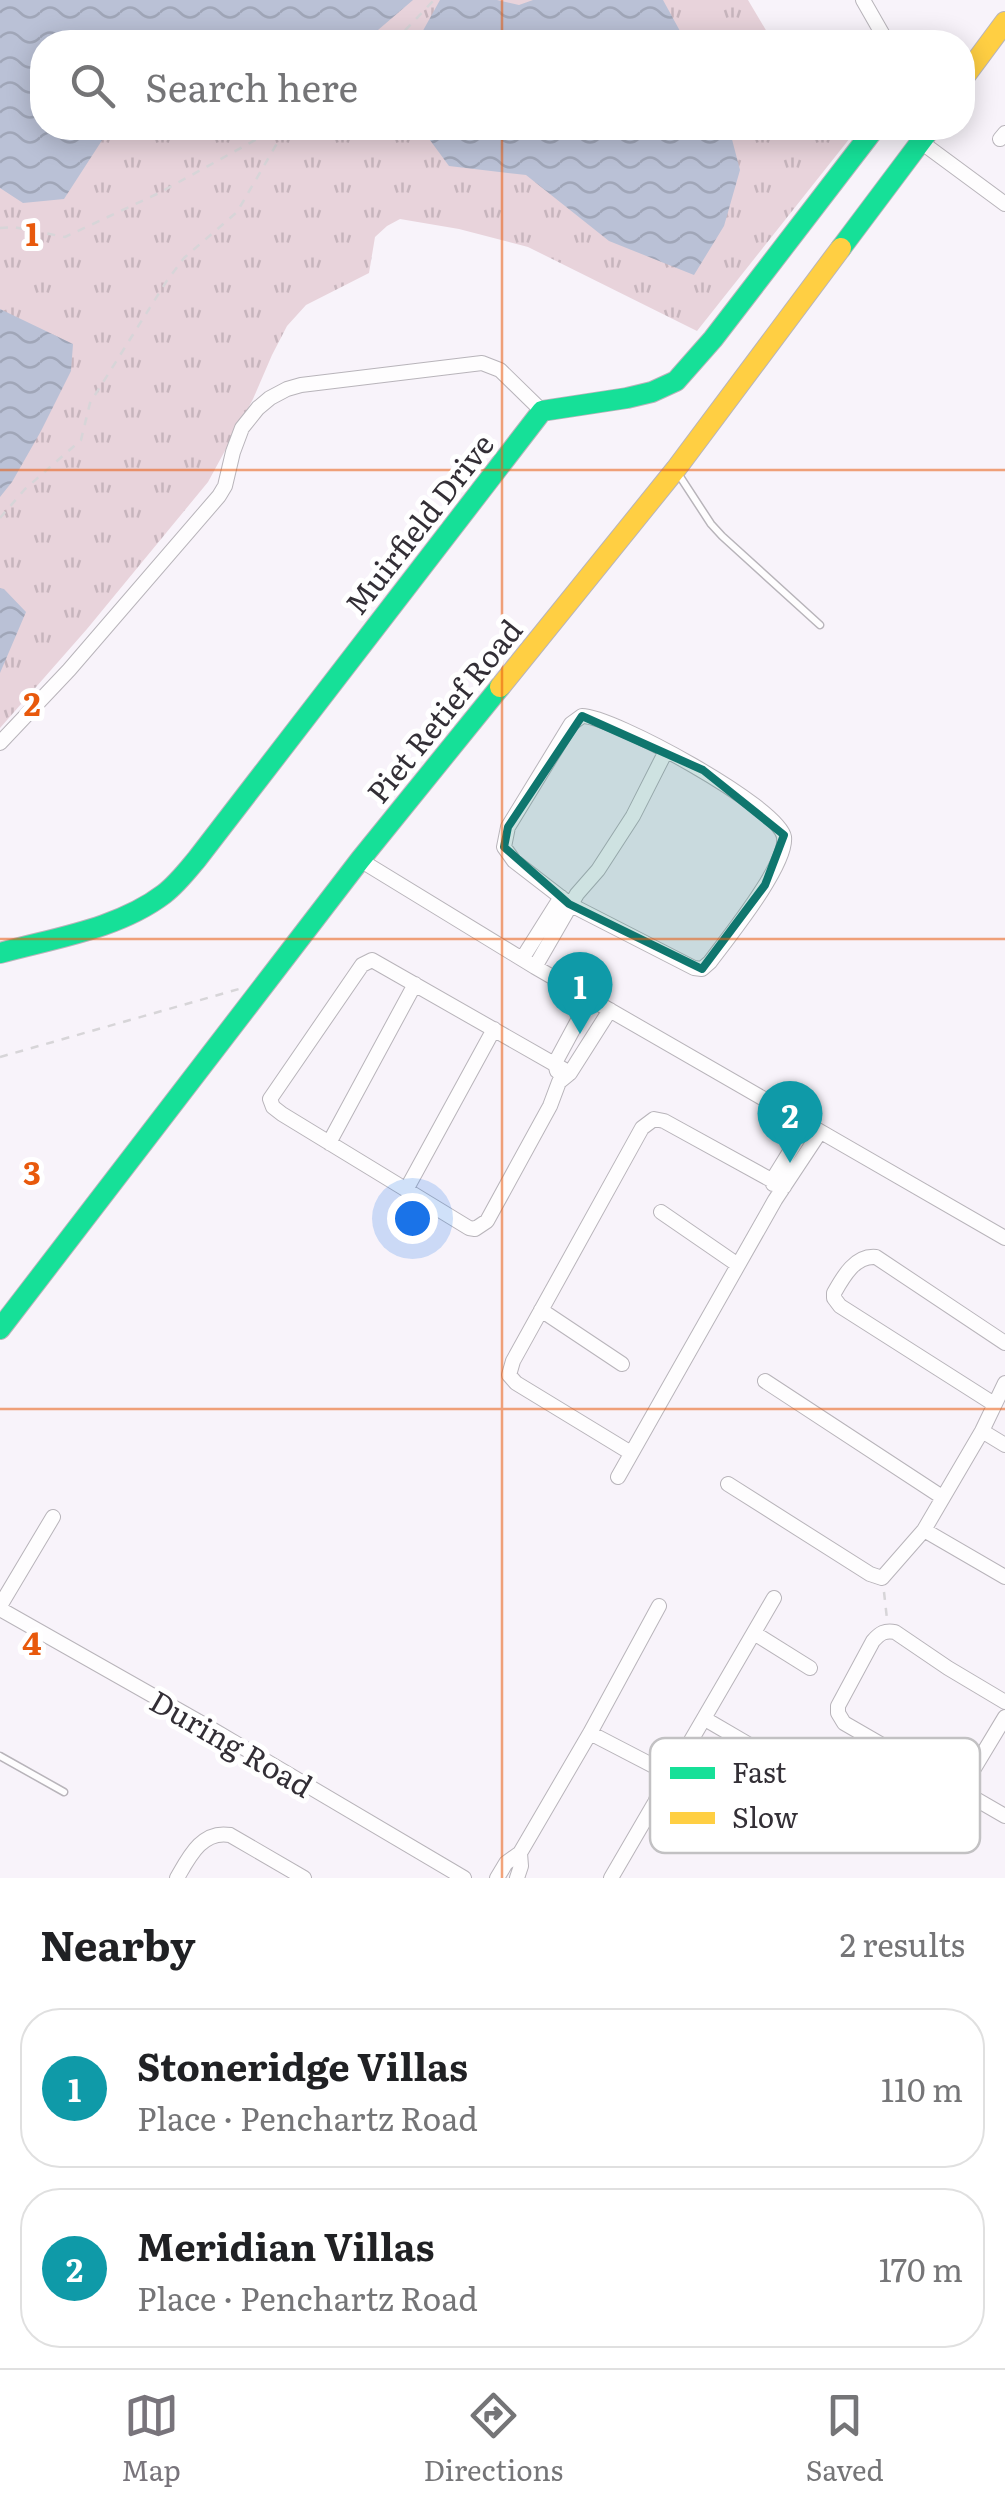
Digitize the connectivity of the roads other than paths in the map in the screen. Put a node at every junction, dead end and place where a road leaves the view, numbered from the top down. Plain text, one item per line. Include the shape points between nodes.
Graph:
1 (871, 4) edge
2 (881, 30) edge
3 (1002, 34) edge
4 (975, 65) edge
5 (866, 140) edge
6 (922, 140) edge
7 (932, 140) edge
8 (1005, 204) edge
9 (542, 411) junction
10 (676, 469) junction
11 (820, 625) dead end
12 (0, 743) edge
13 (666, 751) junction
14 (360, 860) junction
15 (570, 899) junction
16 (0, 954) edge
17 (528, 963) junction
18 (415, 984) junction
19 (590, 998) junction
20 (610, 1010) junction
21 (494, 1029) junction
22 (555, 1063) junction
23 (565, 1077) junction
24 (814, 1128) junction
25 (329, 1143) junction
26 (777, 1189) junction
27 (406, 1190) junction
28 (661, 1212) dead end
29 (1005, 1238) edge
30 (738, 1264) junction
31 (541, 1310) junction
32 (0, 1329) edge
33 (1005, 1343) edge
34 (622, 1364) dead end
35 (766, 1381) dead end
36 (1005, 1383) edge
37 (994, 1404) junction
38 (982, 1431) junction
39 (1005, 1445) edge
40 (631, 1453) junction
41 (618, 1477) dead end
42 (728, 1484) dead end
43 (942, 1498) junction
44 (53, 1517) dead end
45 (924, 1530) junction
46 (1005, 1577) edge
47 (774, 1598) dead end
48 (659, 1606) dead end
49 (0, 1607) edge
50 (754, 1633) junction
51 (810, 1668) dead end
52 (1005, 1702) edge
53 (1005, 1717) edge
54 (705, 1719) junction
55 (590, 1733) junction
56 (693, 1738) edge
57 (738, 1738) edge
58 (870, 1738) edge
59 (0, 1756) edge
60 (980, 1758) edge
61 (650, 1764) edge
62 (64, 1792) dead end
63 (980, 1801) edge
64 (650, 1810) edge
65 (1005, 1816) edge
66 (520, 1853) junction
67 (177, 1878) edge
68 (304, 1878) edge
69 (464, 1878) edge
70 (497, 1878) edge
71 (517, 1878) edge
72 (611, 1878) edge

1 - 2 street
3 - 4 street
5 - 9 street via 676,381 627,398
6 - 10 street, Piet Retief Road
7 - 8 street
9 - 12 street via 500,370 482,363 301,385 270,398 242,428 218,496
9 - 16 street, Muirfield Drive via 175,884 117,919
10 - 11 lane via 722,536
10 - 14 street, Piet Retief Road
13 - 15 street via 598,870
13 - 15 street via 592,716 571,724 508,827 504,847
13 - 15 street via 735,791 780,828 784,841 765,885 710,962 698,969
14 - 17 street
14 - 32 street, Piet Retief Road
15 - 17 street
17 - 19 street
18 - 21 street
18 - 25 street
18 - 25 street via 365,962 272,1094 276,1110
19 - 20 street
19 - 22 street
20 - 23 street
20 - 24 street
21 - 22 street
21 - 27 street
22 - 23 street
23 - 27 street via 484,1225 469,1228
24 - 26 street
24 - 29 street
25 - 27 street
26 - 30 street
26 - 31 street via 664,1121 648,1122
28 - 30 street
30 - 40 street
31 - 34 street
31 - 40 street via 513,1360 512,1380
33 - 37 street via 876,1257 856,1262 834,1294 840,1306
35 - 43 street
36 - 37 street
37 - 38 street
38 - 39 street
38 - 43 street
40 - 41 street
42 - 45 street via 882,1578
43 - 45 street
44 - 49 street
45 - 46 street
47 - 50 street
48 - 55 street
49 - 69 street, During Road
50 - 51 street
50 - 54 street
52 - 58 street via 888,1630 873,1641 838,1706 844,1723
53 - 60 street
54 - 56 street
54 - 57 street
55 - 61 street
55 - 66 street
59 - 62 lane
63 - 65 street
64 - 72 street
66 - 70 street
66 - 71 street
67 - 68 street via 196,1847 220,1834

